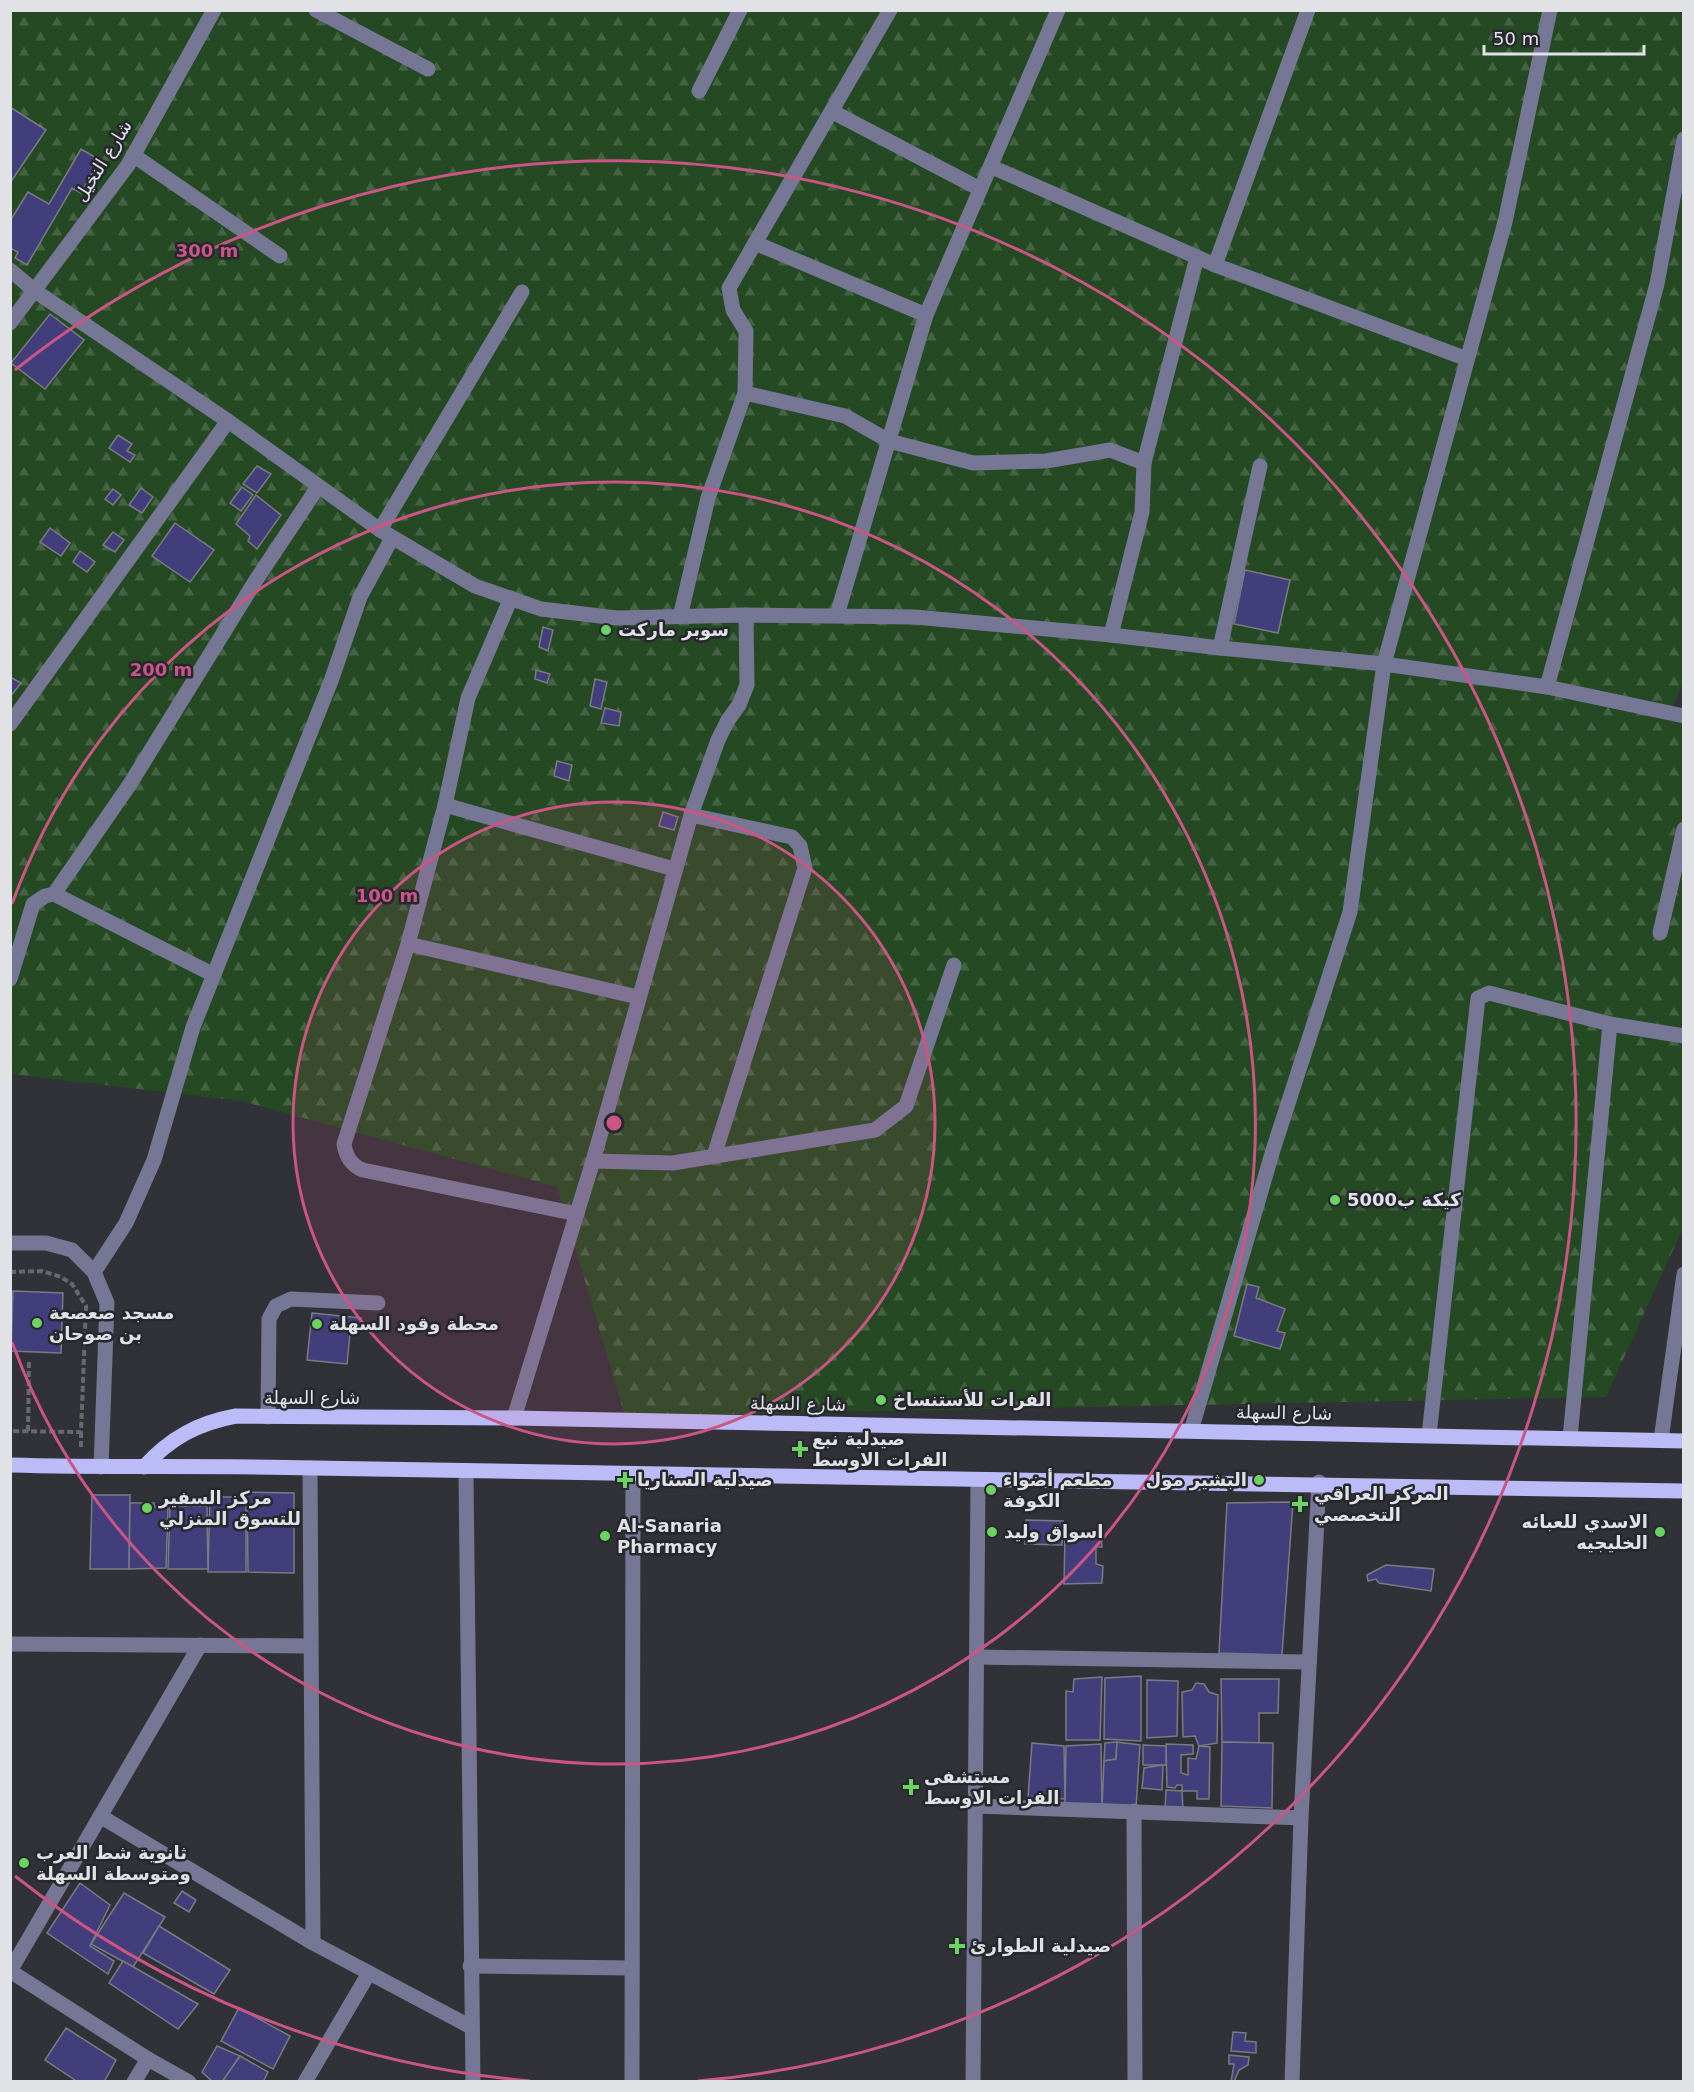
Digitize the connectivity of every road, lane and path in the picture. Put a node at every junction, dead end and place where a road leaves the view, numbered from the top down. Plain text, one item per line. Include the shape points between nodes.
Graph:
1 (214, 10) edge
2 (316, 10) edge
3 (740, 10) edge
4 (890, 10) edge
5 (1058, 10) edge
6 (1308, 10) edge
7 (1551, 10) edge
8 (428, 69) dead end
9 (699, 91) dead end
10 (833, 112) junction
11 (1683, 139) edge
12 (133, 154) junction
13 (992, 167) junction
14 (980, 189) junction
15 (755, 243) junction
16 (280, 256) dead end
17 (1197, 257) junction
18 (1215, 265) junction
19 (10, 270) edge
20 (35, 291) junction
21 (522, 292) dead end
22 (926, 315) junction
23 (10, 323) edge
24 (1467, 359) junction
25 (745, 393) junction
26 (228, 421) junction
27 (889, 441) junction
28 (1144, 463) junction
29 (1260, 466) dead end
30 (318, 487) junction
31 (386, 534) junction
32 (511, 598) junction
33 (746, 615) junction
34 (837, 615) junction
35 (680, 616) junction
36 (1111, 635) junction
37 (1220, 648) junction
38 (1384, 664) junction
39 (1547, 687) junction
40 (1683, 716) edge
41 (10, 724) edge
42 (445, 805) junction
43 (691, 815) junction
44 (1683, 829) edge
45 (674, 869) junction
46 (54, 894) junction
47 (1660, 933) dead end
48 (408, 944) junction
49 (954, 965) dead end
50 (214, 975) junction
51 (10, 979) edge
52 (638, 997) junction
53 (1610, 1024) junction
54 (1683, 1036) edge
55 (714, 1156) junction
56 (593, 1161) junction
57 (576, 1214) junction
58 (10, 1243) edge
59 (10, 1272) edge
60 (94, 1272) junction
61 (1683, 1274) edge
62 (378, 1303) dead end
63 (29, 1362) dead end
64 (268, 1417) junction
65 (514, 1418) junction
66 (10, 1431) edge
67 (28, 1431) junction
68 (1191, 1431) junction
69 (1430, 1435) junction
70 (1570, 1438) junction
71 (1661, 1440) junction
72 (1683, 1441) edge
73 (10, 1465) edge
74 (100, 1467) junction
75 (144, 1467) junction
76 (310, 1468) junction
77 (466, 1474) junction
78 (633, 1477) junction
79 (978, 1482) junction
80 (1319, 1482) junction
81 (1683, 1491) edge
82 (10, 1644) edge
83 (200, 1646) junction
84 (311, 1646) junction
85 (976, 1657) junction
86 (1309, 1662) junction
87 (975, 1806) junction
88 (1134, 1811) junction
89 (100, 1816) junction
90 (1301, 1818) junction
91 (313, 1943) junction
92 (470, 1966) junction
93 (631, 1968) junction
94 (11, 1971) edge
95 (369, 1973) junction
96 (471, 2027) junction
97 (148, 2059) junction
98 (134, 2082) edge
99 (189, 2082) edge
100 (305, 2082) edge
101 (473, 2082) edge
102 (632, 2082) edge
103 (973, 2082) edge
104 (1135, 2082) edge
105 (1292, 2082) edge

1 - 12 street, شارع النخيل
2 - 8 street
3 - 9 street
4 - 10 street
5 - 13 street
6 - 18 street
7 - 24 street via 1505,222
10 - 14 street
10 - 15 street
11 - 39 street via 1657,284
12 - 16 street
12 - 20 street, شارع النخيل
13 - 14 street
13 - 17 street
14 - 22 street
15 - 22 street
15 - 25 street via 729,288 733,310 746,331
17 - 18 street
17 - 28 street
18 - 24 street
19 - 20 street
20 - 23 street, شارع النخيل
20 - 26 street
21 - 31 street
22 - 27 street
24 - 38 street
25 - 27 street via 845,416
25 - 35 street via 708,498
26 - 30 street
26 - 41 street
27 - 28 street via 973,463 1046,461 1110,450
27 - 34 street
28 - 36 street via 1142,512
29 - 37 street
30 - 31 street
30 - 46 street via 130,784
31 - 32 street via 474,586
31 - 50 street
32 - 35 street via 542,609 617,618
32 - 42 street via 468,698
33 - 34 street
33 - 35 street
33 - 43 street via 747,685 718,740
34 - 36 street via 915,617
36 - 37 street
37 - 38 street
38 - 39 street
38 - 68 street via 1350,912 1273,1150
39 - 40 street
42 - 45 street
42 - 48 street
43 - 45 street
43 - 55 street via 792,837 800,846 805,868
44 - 47 street
45 - 52 street
46 - 50 street
46 - 51 street via 33,904
48 - 52 street
48 - 57 street via 344,1144 345,1154 353,1166
49 - 55 street via 906,1106 899,1113 875,1130
50 - 60 street via 187,1047 154,1160 126,1223
52 - 56 street
53 - 54 street
53 - 69 street via 1490,993 1478,998
53 - 70 street
55 - 56 street via 673,1163
56 - 57 street
57 - 65 street
58 - 60 street via 46,1243 72,1250
59 - 67 path via 42,1271 61,1277 72,1284 86,1305 81,1432
60 - 74 street via 107,1303
61 - 71 street
62 - 64 street via 291,1299 276,1306 269,1319
63 - 67 path
64 - 65 main road, شارع السهلة
64 - 75 main road, شارع السهلة via 236,1416 201,1425 170,1442
65 - 68 main road, شارع السهلة
66 - 67 path
68 - 69 main road, شارع السهلة
69 - 70 main road, شارع السهلة
70 - 71 main road, شارع السهلة
71 - 72 main road, شارع السهلة
73 - 74 main road
74 - 75 main road
75 - 76 main road
76 - 77 main road
76 - 84 street
77 - 78 main road
77 - 92 street
78 - 79 main road
78 - 93 street
79 - 80 main road
79 - 85 street
80 - 81 main road
80 - 86 street
82 - 83 street
83 - 84 street
83 - 89 street
84 - 91 street
85 - 86 street
85 - 87 street
86 - 90 street
87 - 88 street
87 - 103 street
88 - 90 street
88 - 104 street
89 - 91 street
89 - 94 street
90 - 105 street
91 - 95 street
92 - 93 street
92 - 96 street
93 - 102 street
94 - 97 street
95 - 96 street
95 - 100 street
96 - 101 street
97 - 98 street
97 - 99 street

